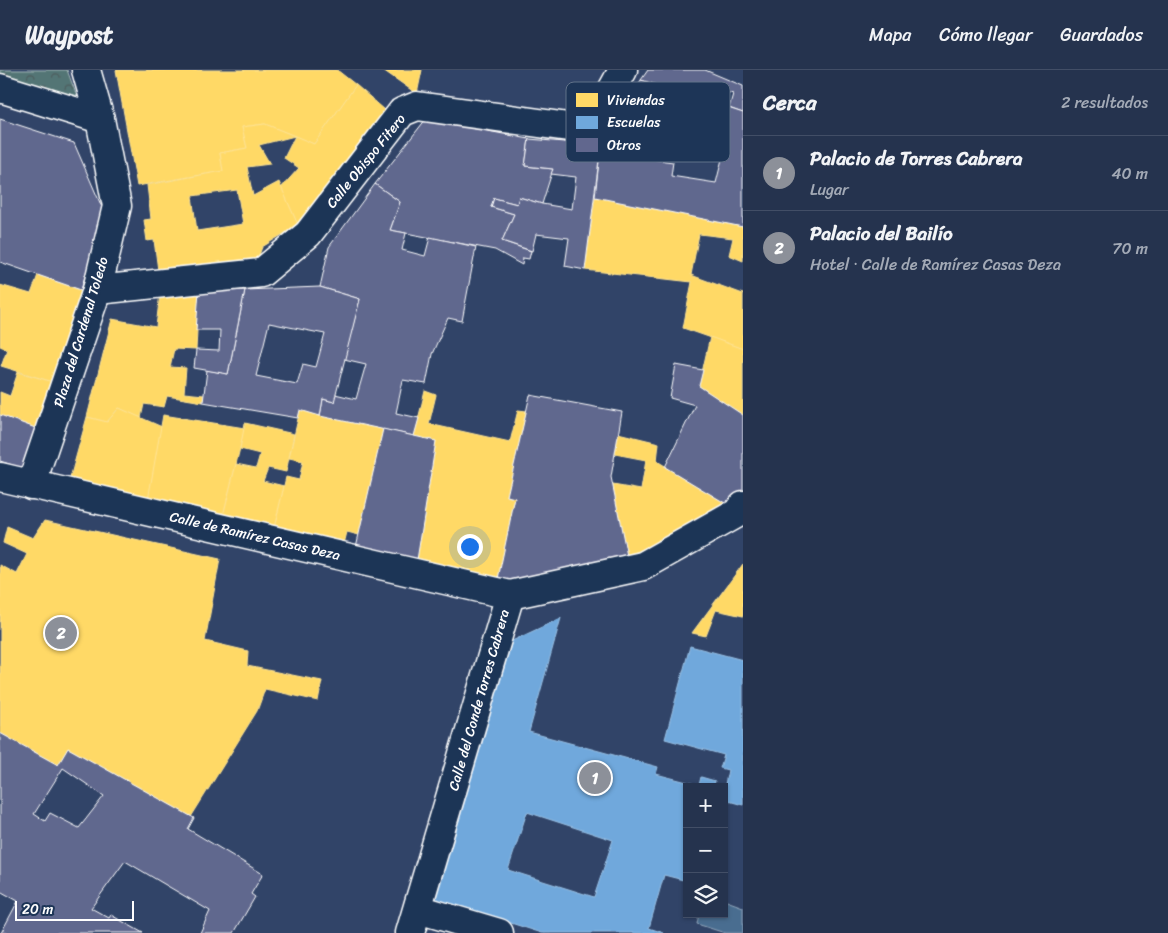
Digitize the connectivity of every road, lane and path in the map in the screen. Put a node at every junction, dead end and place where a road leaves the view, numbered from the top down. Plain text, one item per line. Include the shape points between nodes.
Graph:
1 (86, 70) edge
2 (623, 70) edge
3 (616, 82) edge
4 (0, 88) edge
5 (100, 119) junction
6 (566, 127) edge
7 (97, 290) junction
8 (0, 477) edge
9 (31, 485) junction
10 (743, 506) edge
11 (510, 595) junction
12 (414, 921) edge
13 (499, 933) edge

1 - 5 street, Plaza del Cardenal Toledo
2 - 3 street, Calle Obispo Fitero
4 - 5 street
5 - 7 street, Plaza del Cardenal Toledo via 117,206
6 - 7 street, Calle Obispo Fitero via 417,106 402,112 308,234 261,273
7 - 9 street, Plaza del Cardenal Toledo
8 - 9 street, Calle de Ramírez Casas Deza
9 - 11 street, Calle de Ramírez Casas Deza
10 - 11 street, Calle del Conde Torres Cabrera via 737,513 643,566
11 - 12 street, Calle del Conde Torres Cabrera
12 - 13 street

